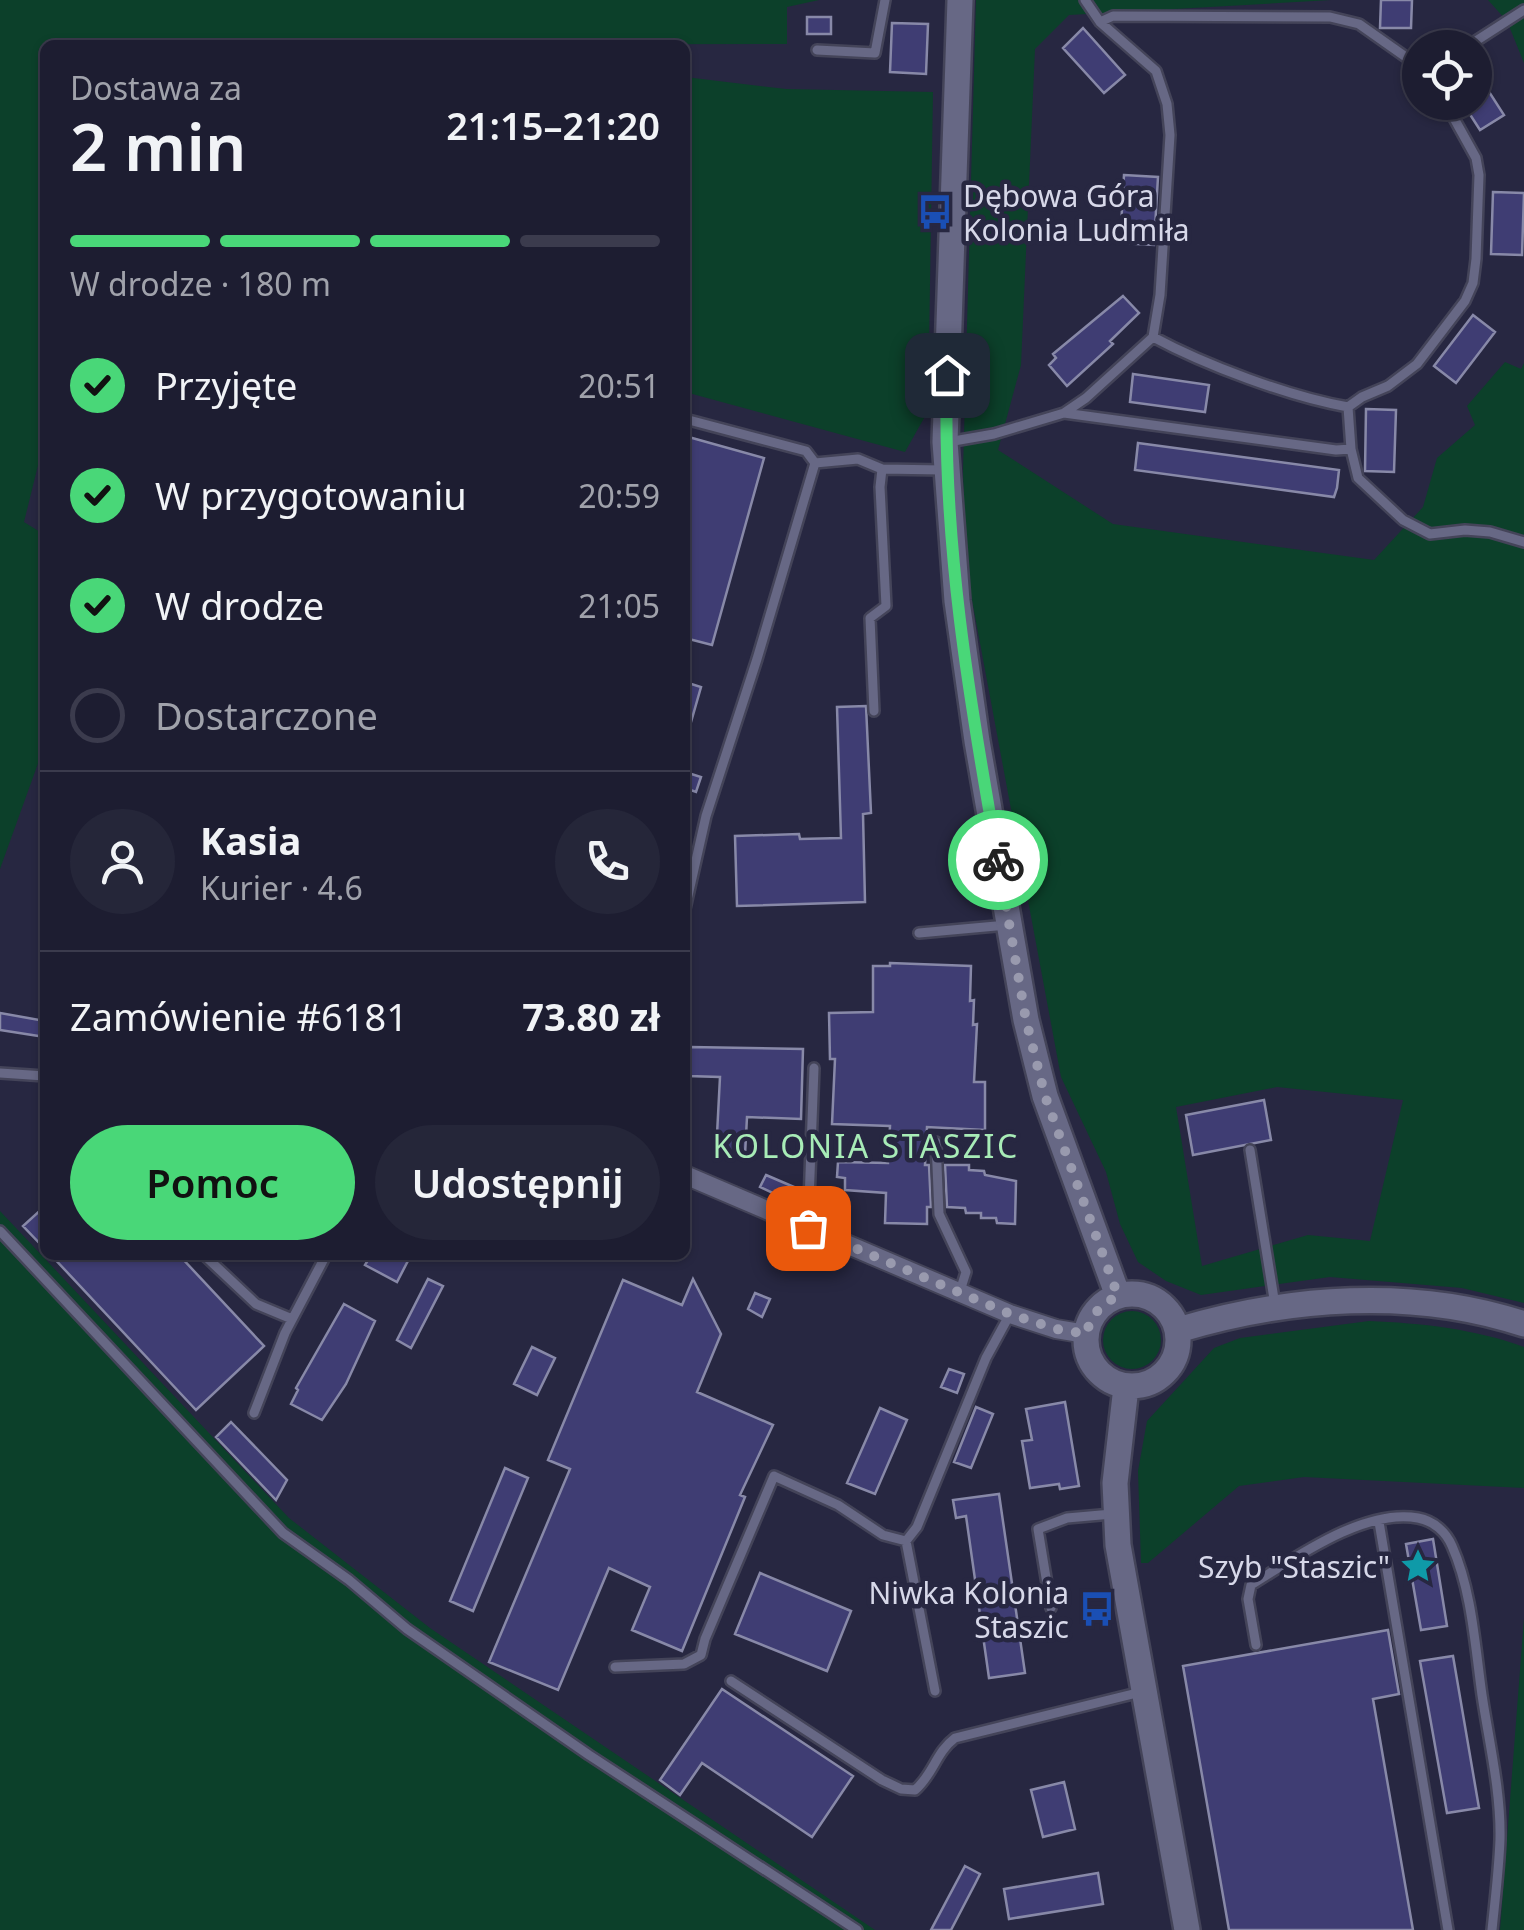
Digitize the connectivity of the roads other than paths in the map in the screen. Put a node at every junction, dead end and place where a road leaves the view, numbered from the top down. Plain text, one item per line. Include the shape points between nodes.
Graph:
1 (886, 0) edge
2 (960, 0) edge
3 (1085, 0) edge
4 (1524, 10) edge
5 (1100, 22) junction
6 (1492, 31) edge
7 (817, 50) dead end
8 (1402, 54) edge
9 (1455, 120) edge
10 (1153, 338) junction
11 (1348, 406) junction
12 (1064, 413) junction
13 (690, 420) edge
14 (945, 442) junction
15 (1351, 449) junction
16 (815, 463) junction
17 (882, 469) junction
18 (945, 470) junction
19 (1524, 542) edge
20 (874, 711) dead end
21 (690, 887) edge
22 (1009, 925) junction
23 (919, 933) dead end
24 (814, 1068) dead end
25 (0, 1073) edge
26 (40, 1076) edge
27 (936, 1142) dead end
28 (1250, 1150) dead end
29 (690, 1177) edge
30 (808, 1228) junction
31 (0, 1231) edge
32 (209, 1260) edge
33 (323, 1260) edge
34 (960, 1291) junction
35 (1118, 1296) junction
36 (1275, 1308) junction
37 (1010, 1314) junction
38 (292, 1318) junction
39 (1524, 1324) edge
40 (1178, 1330) junction
41 (1086, 1334) junction
42 (1126, 1386) junction
43 (254, 1414) dead end
44 (1115, 1514) junction
45 (1379, 1522) junction
46 (906, 1542) junction
47 (1051, 1608) dead end
48 (1256, 1645) dead end
49 (615, 1666) dead end
50 (731, 1682) dead end
51 (935, 1691) dead end
52 (1143, 1691) junction
53 (857, 1930) edge
54 (1187, 1930) edge
55 (1448, 1930) edge
56 (1492, 1930) edge

1 - 7 lane via 875,54
2 - 14 street
3 - 5 lane
4 - 6 lane
5 - 8 lane via 1113,16 1330,18 1359,24
5 - 10 lane via 1156,71 1167,104 1164,243
9 - 11 lane via 1479,175 1473,282 1416,364
10 - 11 lane via 1320,402
10 - 12 lane
11 - 15 lane
12 - 14 lane
12 - 15 lane
13 - 16 lane via 806,452
14 - 18 street
15 - 19 lane via 1358,478 1403,520 1430,534 1502,533
16 - 17 lane via 858,458
16 - 21 lane
17 - 18 lane
17 - 20 lane via 886,606 870,618
18 - 22 street via 957,600
22 - 23 lane
22 - 35 street via 1045,1096
24 - 30 lane
25 - 26 lane
27 - 34 lane via 939,1214 966,1272
28 - 36 lane
29 - 30 street
30 - 34 street
31 - 53 lane via 283,1533 589,1755
32 - 38 lane via 256,1304
33 - 38 lane
34 - 37 street
35 - 40 street via 1133,1293 1162,1304
35 - 41 street via 1091,1317
36 - 39 street via 1418,1303
36 - 40 street
37 - 41 street
37 - 46 lane
38 - 43 lane
40 - 42 street via 1172,1364 1160,1378
41 - 42 street via 1100,1374
42 - 44 street
44 - 47 lane via 1067,1518 1038,1529
44 - 52 street
45 - 48 lane via 1319,1543 1252,1585
45 - 55 lane
45 - 56 lane via 1419,1518 1437,1525 1451,1544 1466,1594 1498,1797
46 - 49 lane via 774,1476 701,1656 684,1664
46 - 51 lane
50 - 52 lane via 882,1780 915,1790 955,1738
52 - 54 street

